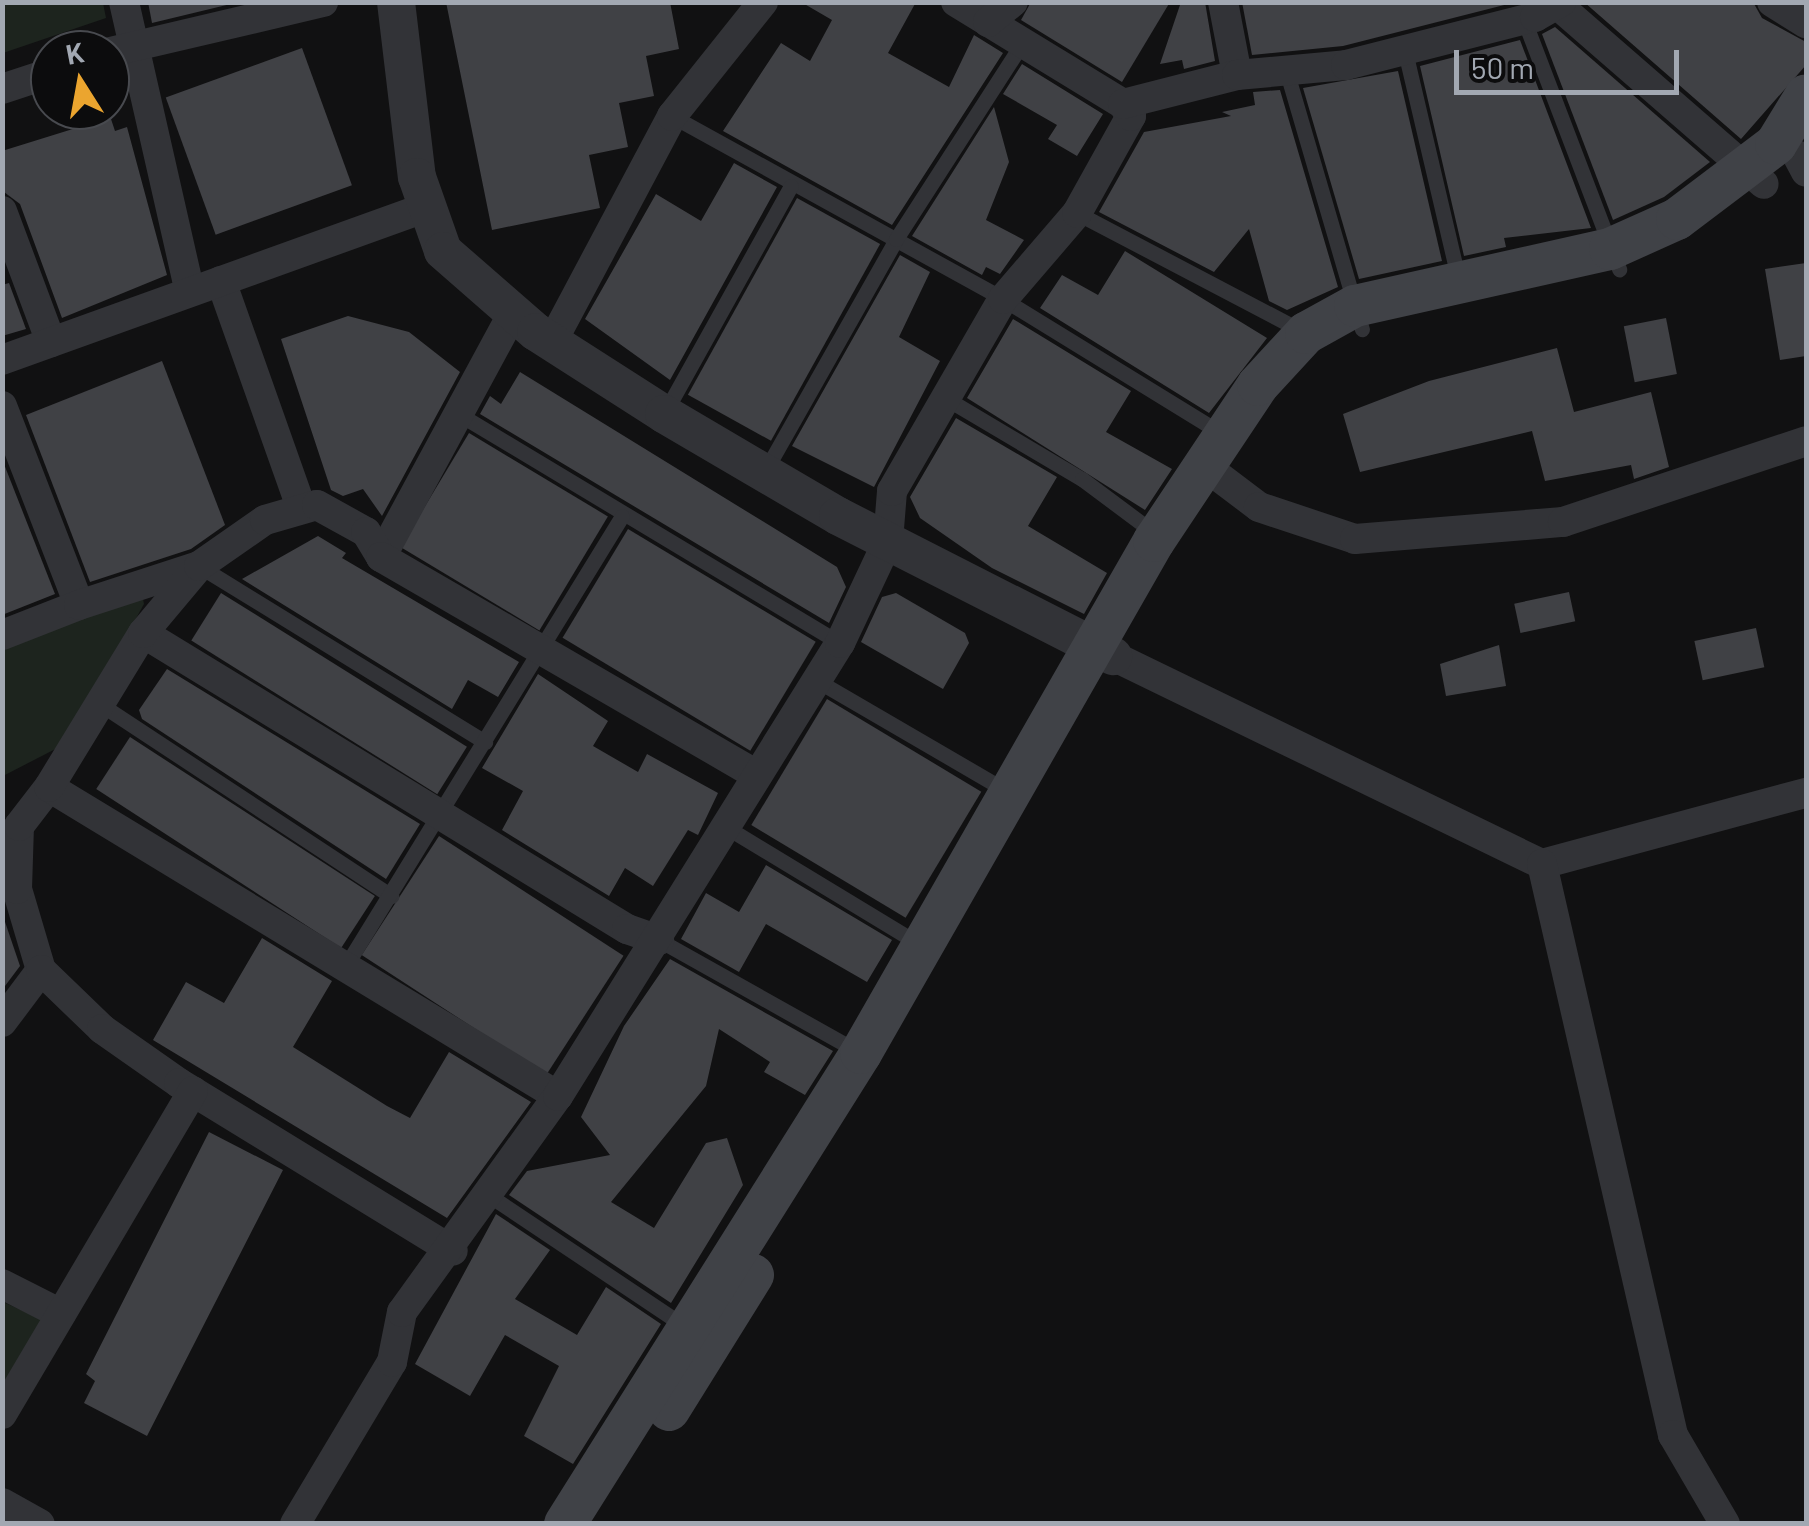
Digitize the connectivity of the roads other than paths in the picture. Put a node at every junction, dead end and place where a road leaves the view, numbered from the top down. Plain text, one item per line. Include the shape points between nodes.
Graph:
1 (124, 2) edge
2 (324, 2) edge
3 (396, 2) edge
4 (764, 2) edge
5 (956, 2) edge
6 (1012, 2) edge
7 (1223, 2) edge
8 (1772, 2) edge
9 (1560, 4) edge
10 (225, 13) edge
11 (1482, 15) edge
12 (1524, 20) junction
13 (988, 22) junction
14 (1806, 23) edge
15 (123, 30) edge
16 (1023, 42) junction
17 (130, 45) edge
18 (1404, 48) junction
19 (1287, 73) junction
20 (1237, 75) junction
21 (130, 77) edge
22 (30, 80) edge
23 (2, 90) edge
24 (1806, 95) edge
25 (1123, 104) junction
26 (672, 116) junction
27 (1803, 156) edge
28 (1756, 177) junction
29 (791, 186) junction
30 (428, 207) junction
31 (2, 211) edge
32 (1077, 213) junction
33 (896, 239) junction
34 (1614, 259) junction
35 (222, 281) junction
36 (1462, 291) junction
37 (190, 292) junction
38 (1003, 299) junction
39 (512, 315) junction
40 (1358, 318) junction
41 (1306, 333) junction
42 (51, 342) junction
43 (552, 342) junction
44 (2, 360) edge
45 (947, 399) junction
46 (2, 406) edge
47 (664, 414) junction
48 (462, 416) junction
49 (1221, 434) junction
50 (1806, 441) edge
51 (765, 471) junction
52 (1218, 476) junction
53 (300, 504) junction
54 (622, 516) junction
55 (1158, 536) junction
56 (888, 542) junction
57 (381, 556) junction
58 (199, 566) junction
59 (79, 605) junction
60 (143, 634) junction
61 (2, 635) edge
62 (840, 643) junction
63 (538, 650) junction
64 (1103, 652) junction
65 (816, 680) junction
66 (100, 704) junction
67 (484, 742) junction
68 (756, 774) junction
69 (49, 787) junction
70 (1806, 793) edge
71 (1014, 795) junction
72 (444, 813) junction
73 (11, 825) edge
74 (726, 827) junction
75 (1542, 864) junction
76 (391, 896) junction
77 (659, 940) junction
78 (925, 947) junction
79 (346, 968) junction
80 (41, 970) junction
81 (2, 1022) edge
82 (861, 1053) junction
83 (193, 1091) junction
84 (558, 1096) junction
85 (490, 1196) junction
86 (453, 1251) junction
87 (2, 1284) edge
88 (61, 1314) junction
89 (686, 1328) junction
90 (2, 1414) edge
91 (2, 1503) edge
92 (40, 1524) edge
93 (295, 1524) edge
94 (565, 1524) edge
95 (595, 1524) edge
96 (1725, 1524) edge

1 - 15 street
2 - 10 street
3 - 30 street
4 - 26 street
5 - 13 street
6 - 13 street
7 - 20 street
8 - 14 street
9 - 12 street
9 - 28 street
10 - 17 street
11 - 12 street
11 - 18 street
12 - 34 lane
13 - 16 street
16 - 25 street
16 - 33 lane
18 - 19 street
18 - 36 lane
19 - 20 street
19 - 40 lane
20 - 25 street
21 - 37 street
22 - 23 street
24 - 28 main road
25 - 32 street via 1131,116
26 - 29 lane
26 - 43 street
27 - 28 main road
28 - 34 main road via 1703,234
29 - 33 lane
29 - 47 lane
30 - 35 street
30 - 39 street via 442,252
31 - 42 street
32 - 38 street
32 - 41 lane
33 - 38 lane
33 - 51 lane
34 - 36 main road
35 - 37 street
35 - 53 street
36 - 40 main road
37 - 42 street
38 - 45 street
38 - 49 lane
39 - 43 street
39 - 48 street
40 - 41 main road
40 - 52 main road via 1287,383
41 - 49 main road
42 - 44 street
43 - 47 street
45 - 55 lane via 1082,479
45 - 56 street via 892,491
46 - 59 street
47 - 51 street
48 - 54 lane
48 - 57 street
49 - 55 main road
50 - 52 street via 1563,522 1356,539 1259,507
51 - 56 street
52 - 64 main road
53 - 57 street via 318,505 366,532
53 - 58 street
54 - 62 lane via 638,518
54 - 63 lane
55 - 64 main road
56 - 62 street
56 - 64 street
57 - 63 street
58 - 59 street
58 - 60 street
58 - 67 lane
59 - 61 street
60 - 66 street
60 - 72 street
62 - 65 street
63 - 67 lane
63 - 68 street
64 - 71 main road
64 - 75 street
64 - 95 main road via 964,929
65 - 68 street
65 - 71 lane
66 - 69 street
66 - 76 lane
67 - 72 lane
68 - 74 street
69 - 73 street
69 - 79 street
70 - 75 street
71 - 78 main road
72 - 76 lane
72 - 77 street via 627,929
73 - 80 street via 18,889
74 - 77 street
74 - 78 lane
75 - 96 street via 1672,1434
76 - 79 lane
77 - 82 lane
77 - 84 street
78 - 82 main road
79 - 84 street
80 - 81 street
80 - 83 street via 102,1030
82 - 89 main road
83 - 86 street
83 - 88 street
84 - 85 street
85 - 86 street
85 - 89 lane
86 - 93 street via 402,1312 392,1362
87 - 88 street
88 - 90 street
89 - 94 main road
91 - 92 street

